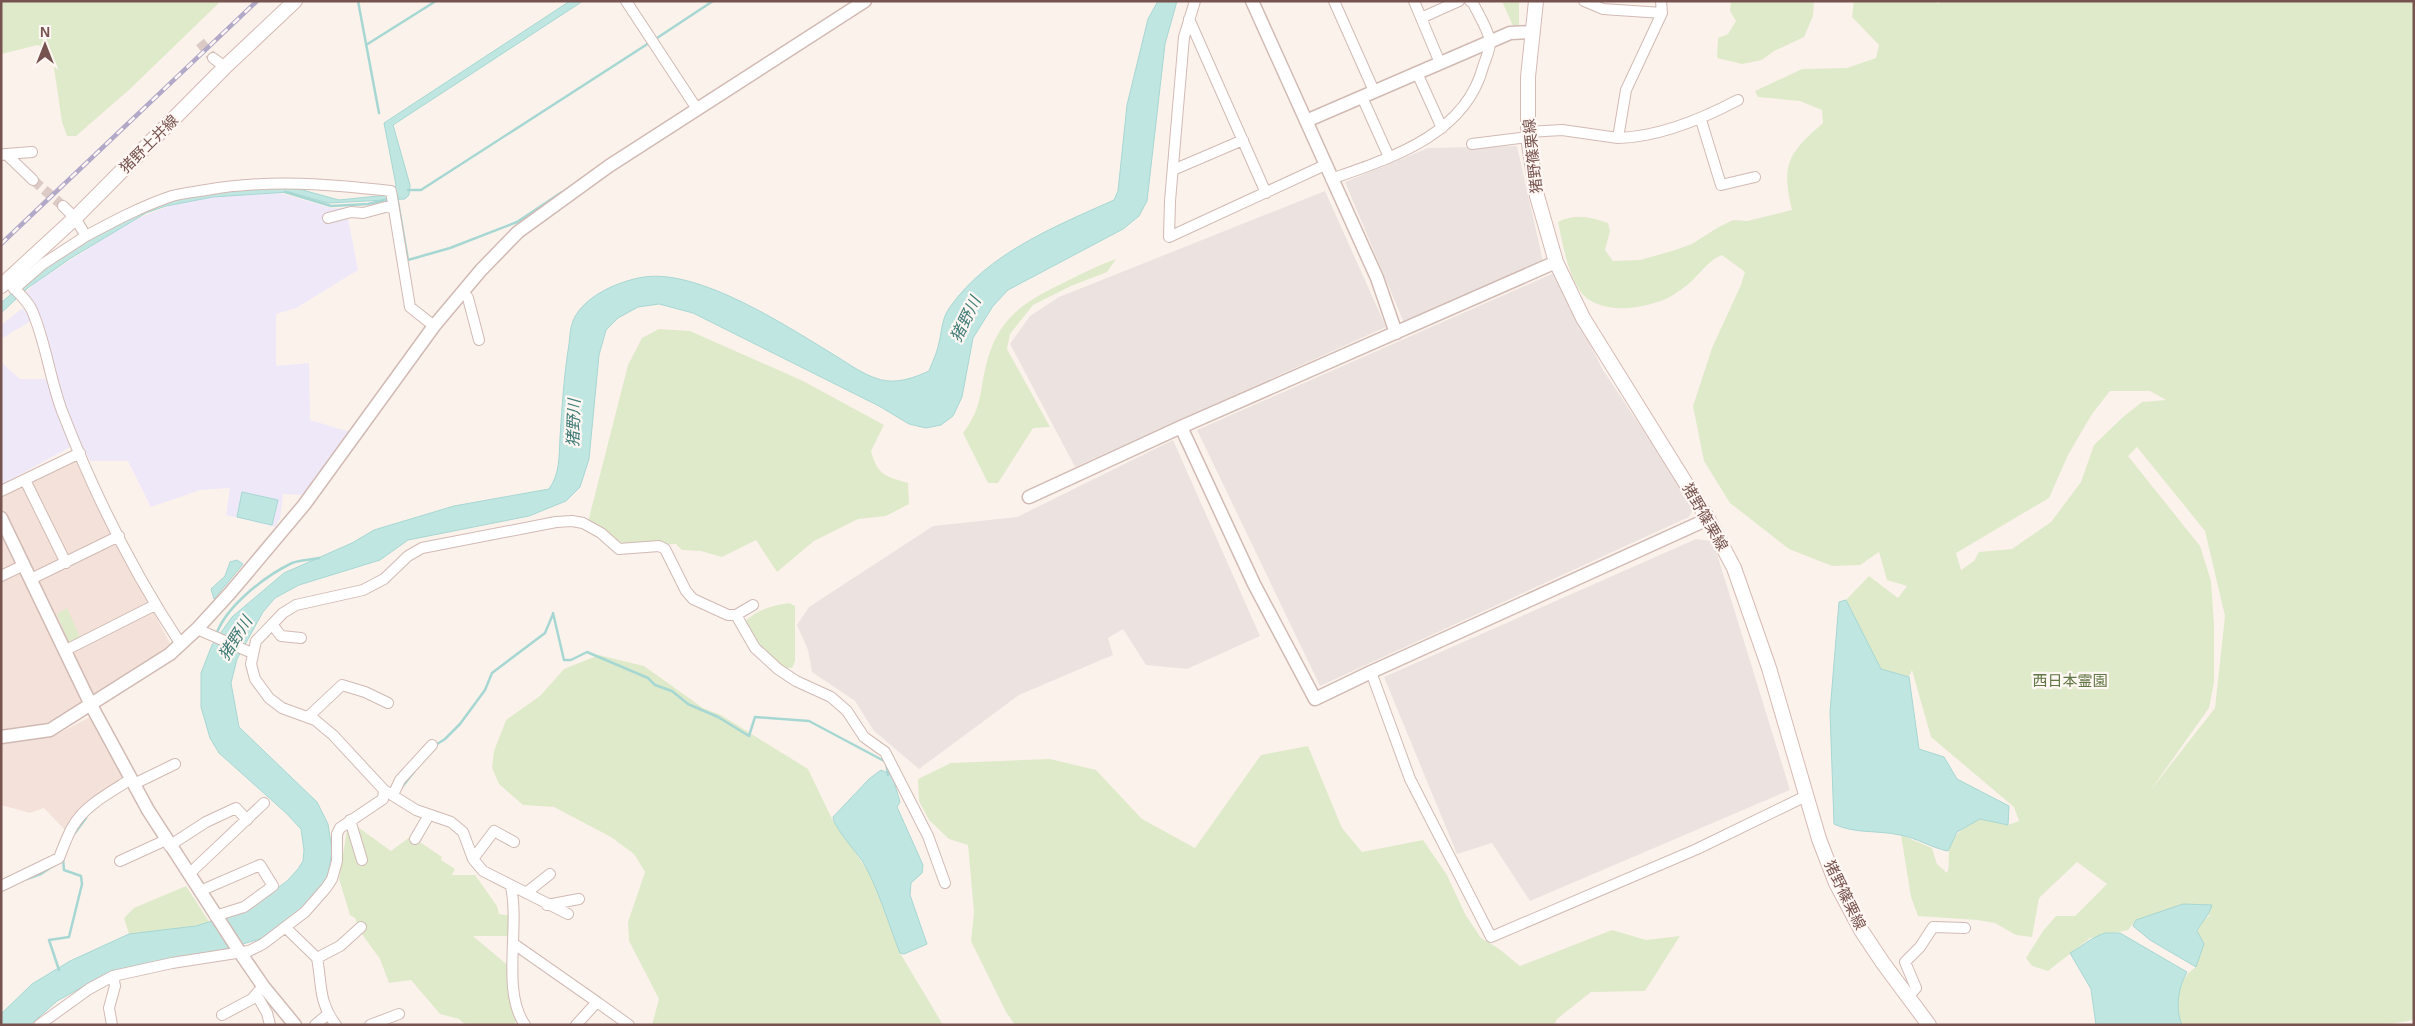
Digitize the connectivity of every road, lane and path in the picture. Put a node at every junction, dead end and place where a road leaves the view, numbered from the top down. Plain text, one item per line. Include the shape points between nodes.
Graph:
1 (295, 1) edge
2 (626, 1) edge
3 (865, 1) edge
4 (1195, 1) edge
5 (1252, 1) edge
6 (1334, 1) edge
7 (1414, 1) edge
8 (1460, 1) edge
9 (1470, 1) edge
10 (1536, 1) edge
11 (1584, 1) edge
12 (1661, 1) edge
13 (1662, 13) junction
14 (1421, 18) junction
15 (1189, 19) junction
16 (1533, 32) junction
17 (1490, 41) junction
18 (214, 58) tunnel mouth
19 (1440, 63) junction
20 (225, 67) junction
21 (1417, 73) junction
22 (1374, 92) junction
23 (1362, 97) junction
24 (1738, 100) dead end
25 (697, 109) junction
26 (1701, 120) junction
27 (1306, 121) junction
28 (1442, 128) junction
29 (1528, 134) junction
30 (1618, 138) junction
31 (1243, 140) junction
32 (1472, 144) dead end
33 (32, 152) dead end
34 (4, 155) edge
35 (1389, 157) junction
36 (1325, 165) junction
37 (1173, 170) junction
38 (1755, 177) dead end
39 (1331, 179) junction
40 (33, 180) tunnel mouth
41 (1266, 193) junction
42 (393, 199) junction
43 (63, 206) tunnel mouth
44 (75, 218) junction
45 (328, 218) dead end
46 (86, 236) junction
47 (1556, 262) junction
48 (7, 285) edge
49 (463, 291) junction
50 (434, 326) junction
51 (1396, 333) junction
52 (479, 340) dead end
53 (1181, 426) junction
54 (80, 453) junction
55 (25, 480) junction
56 (1, 491) edge
57 (1029, 497) dead end
58 (1, 518) edge
59 (1708, 519) junction
60 (119, 536) junction
61 (66, 563) junction
62 (24, 565) junction
63 (1, 576) edge
64 (31, 579) junction
65 (155, 605) junction
66 (753, 605) dead end
67 (736, 615) junction
68 (272, 624) junction
69 (197, 629) junction
70 (301, 638) dead end
71 (180, 643) junction
72 (66, 650) junction
73 (248, 652) junction
74 (1371, 672) junction
75 (388, 703) dead end
76 (92, 704) junction
77 (308, 718) junction
78 (1, 737) edge
79 (432, 745) dead end
80 (175, 764) dead end
81 (132, 781) junction
82 (388, 792) junction
83 (1806, 796) junction
84 (264, 803) dead end
85 (430, 815) junction
86 (248, 820) junction
87 (350, 820) junction
88 (415, 839) dead end
89 (514, 842) dead end
90 (168, 843) junction
91 (473, 859) junction
92 (120, 860) dead end
93 (362, 860) dead end
94 (189, 874) junction
95 (550, 874) dead end
96 (945, 883) dead end
97 (1, 886) edge
98 (511, 887) junction
99 (200, 891) junction
100 (526, 893) junction
101 (579, 899) dead end
102 (547, 905) junction
103 (568, 914) dead end
104 (216, 917) junction
105 (361, 927) dead end
106 (286, 928) junction
107 (1965, 928) dead end
108 (514, 944) junction
109 (238, 951) junction
110 (316, 958) junction
111 (113, 976) junction
112 (259, 990) junction
113 (1908, 998) junction
114 (597, 1002) junction
115 (222, 1014) dead end
116 (328, 1014) junction
117 (399, 1014) dead end
118 (39, 1025) edge
119 (112, 1025) edge
120 (270, 1025) edge
121 (295, 1025) edge
122 (315, 1025) edge
123 (336, 1025) edge
124 (370, 1025) edge
125 (525, 1025) edge
126 (576, 1025) edge
127 (629, 1025) edge
128 (1929, 1025) edge

1 - 20 main road, 猪野土井線
2 - 25 street
3 - 25 street
4 - 15 street
5 - 27 street
6 - 22 street
7 - 14 street
8 - 14 street
9 - 17 street
10 - 16 main road, 猪野篠栗線
11 - 13 street via 1603,9
12 - 13 street
13 - 30 street via 1626,90
14 - 19 street
15 - 31 street
15 - 37 street via 1184,37
16 - 17 street via 1510,33
16 - 29 main road, 猪野篠栗線 via 1528,77
17 - 19 street
17 - 28 street via 1479,83 1462,110
18 - 20 street
19 - 21 street
20 - 44 main road, 猪野土井線
21 - 22 street
21 - 28 street
22 - 23 street
23 - 27 street
23 - 35 street
24 - 26 street
25 - 49 street via 546,210 518,232
26 - 30 street via 1633,138
26 - 38 street via 1721,185
27 - 36 street
28 - 35 street
29 - 30 street via 1562,130
29 - 32 street
29 - 47 main road, 猪野篠栗線 via 1537,196
31 - 37 street
31 - 41 street
33 - 34 street
34 - 40 street
35 - 39 street
36 - 39 street
36 - 41 street
37 - 41 street via 1169,238
39 - 51 street via 1377,278
42 - 45 street via 363,213 351,212
42 - 46 street via 316,184 264,183 214,189 153,203
42 - 50 street via 410,307
43 - 44 street
44 - 46 street
44 - 48 main road, 猪野土井線
46 - 48 street
47 - 51 street
47 - 59 main road, 猪野篠栗線 via 1583,318
48 - 54 street via 33,311 61,409
49 - 50 street
49 - 52 street via 468,298
50 - 69 street via 304,505
51 - 53 street
53 - 57 street
53 - 74 street via 1254,584 1315,700
54 - 55 street
54 - 60 street
55 - 56 street
55 - 61 street
58 - 62 street
59 - 74 street
59 - 83 main road, 猪野篠栗線 via 1734,568 1748,604
60 - 61 street
60 - 65 street
61 - 64 street
62 - 63 street
62 - 64 street
64 - 72 street
65 - 71 street
65 - 72 street
66 - 67 street
67 - 68 street via 728,615 693,598 686,591 665,550 659,546 619,550 601,533 583,523 564,521 422,548 408,556 384,579 363,590 296,605
67 - 96 street via 755,648 796,681 831,697 847,712 864,737 884,752 928,836
68 - 70 street via 281,636
68 - 73 street
69 - 71 street
69 - 73 street
71 - 76 street via 170,654
72 - 76 street
73 - 77 street via 255,679 269,698 282,708
74 - 83 street via 1410,779 1491,937 1697,849
75 - 77 street via 342,686
76 - 78 street via 50,730
76 - 81 street
77 - 82 street via 333,734
79 - 82 street
80 - 81 street
81 - 90 street
81 - 97 street via 82,815 73,825 59,858
82 - 85 street
82 - 87 street via 383,799
83 - 113 main road, 猪野篠栗線 via 1836,883 1861,930
84 - 86 street
85 - 88 street
85 - 91 street via 451,822 462,832
86 - 90 street via 236,808
86 - 94 street
87 - 93 street
87 - 106 street via 337,834 337,861 332,879 316,902
89 - 91 street via 494,831
90 - 92 street
90 - 94 street
91 - 98 street via 482,871
94 - 99 street
95 - 100 street
98 - 100 street
98 - 108 street
99 - 104 street
99 - 104 street via 260,866 274,886 244,907
100 - 102 street
101 - 102 street
102 - 103 street
104 - 109 street
105 - 110 street via 340,946
106 - 109 street via 249,951
106 - 110 street
107 - 113 street via 1933,927 1905,962 1916,988
108 - 114 street
108 - 125 street via 513,995
109 - 111 street
109 - 112 street
110 - 116 street via 319,989
111 - 118 street via 88,989
111 - 119 street
112 - 115 street via 241,1006
112 - 120 street
112 - 121 street
113 - 128 main road, 猪野篠栗線
114 - 126 street
114 - 127 street
116 - 122 street
116 - 123 street
117 - 124 street

